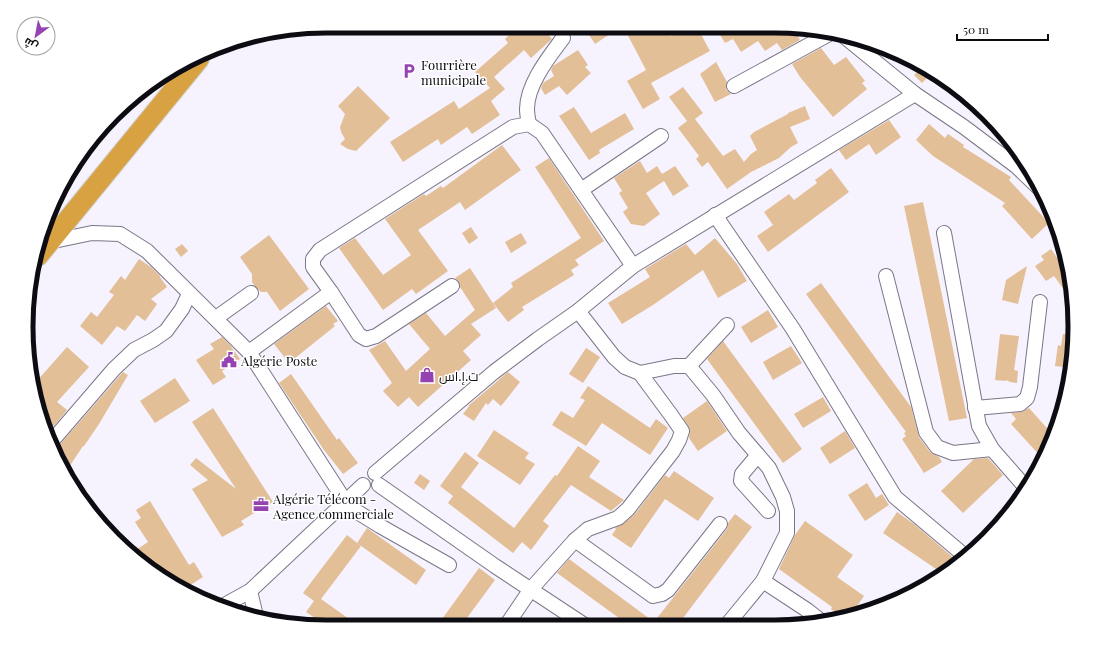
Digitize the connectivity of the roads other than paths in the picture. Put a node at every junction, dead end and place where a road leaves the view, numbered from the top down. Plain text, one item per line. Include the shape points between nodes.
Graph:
1 (563, 38) dead end
2 (823, 38) edge
3 (852, 44) edge
4 (195, 64) edge
5 (734, 86) dead end
6 (915, 94) junction
7 (529, 124) junction
8 (661, 136) dead end
9 (1027, 177) edge
10 (581, 190) junction
11 (715, 216) junction
12 (944, 233) dead end
13 (44, 249) edge
14 (633, 266) junction
15 (886, 276) dead end
16 (452, 286) dead end
17 (332, 292) junction
18 (251, 293) dead end
19 (189, 294) junction
20 (1040, 302) dead end
21 (578, 311) junction
22 (216, 318) junction
23 (727, 325) dead end
24 (249, 352) junction
25 (689, 366) junction
26 (640, 373) junction
27 (975, 408) junction
28 (55, 438) edge
29 (992, 449) junction
30 (758, 455) junction
31 (377, 479) junction
32 (1023, 484) edge
33 (345, 501) junction
34 (768, 511) dead end
35 (720, 524) dead end
36 (575, 540) junction
37 (961, 553) edge
38 (449, 565) dead end
39 (763, 581) junction
40 (530, 589) junction
41 (250, 591) junction
42 (229, 603) edge
43 (255, 611) edge
44 (815, 617) edge
45 (510, 620) edge
46 (577, 620) edge
47 (731, 620) edge

1 - 7 street via 542,67 529,93
2 - 5 street
3 - 6 street
4 - 13 highway
6 - 9 street via 1010,161
6 - 11 street
7 - 10 street via 542,133
7 - 17 street via 512,128 320,250 313,259 313,267
8 - 10 street
10 - 14 street
11 - 14 street
11 - 37 street via 793,330 895,497
12 - 27 street
13 - 19 street via 92,233 120,234 147,251
14 - 21 street
15 - 29 street via 926,432 937,447 953,453
16 - 17 street via 376,336 366,339 359,335
17 - 24 street
18 - 22 street
19 - 22 street
19 - 28 street via 166,331 134,350 114,369
20 - 27 street via 1027,398 1020,404
21 - 26 street via 614,357 625,367
21 - 31 street via 494,372
22 - 24 street
23 - 25 street
24 - 33 street
25 - 26 street via 674,366
25 - 30 street
26 - 36 street via 682,431 679,440 628,509 618,518 588,529
27 - 29 street via 979,426
29 - 32 street
30 - 34 street via 742,474 741,481
30 - 39 street via 769,468 787,511 787,533
31 - 33 street via 370,472 365,474 362,479 363,485
31 - 40 street
33 - 38 street via 351,508 380,526
33 - 41 street
35 - 36 street via 668,590 653,596
36 - 40 street
39 - 44 street
39 - 47 street
40 - 45 street
40 - 46 street
41 - 42 street
41 - 43 street

